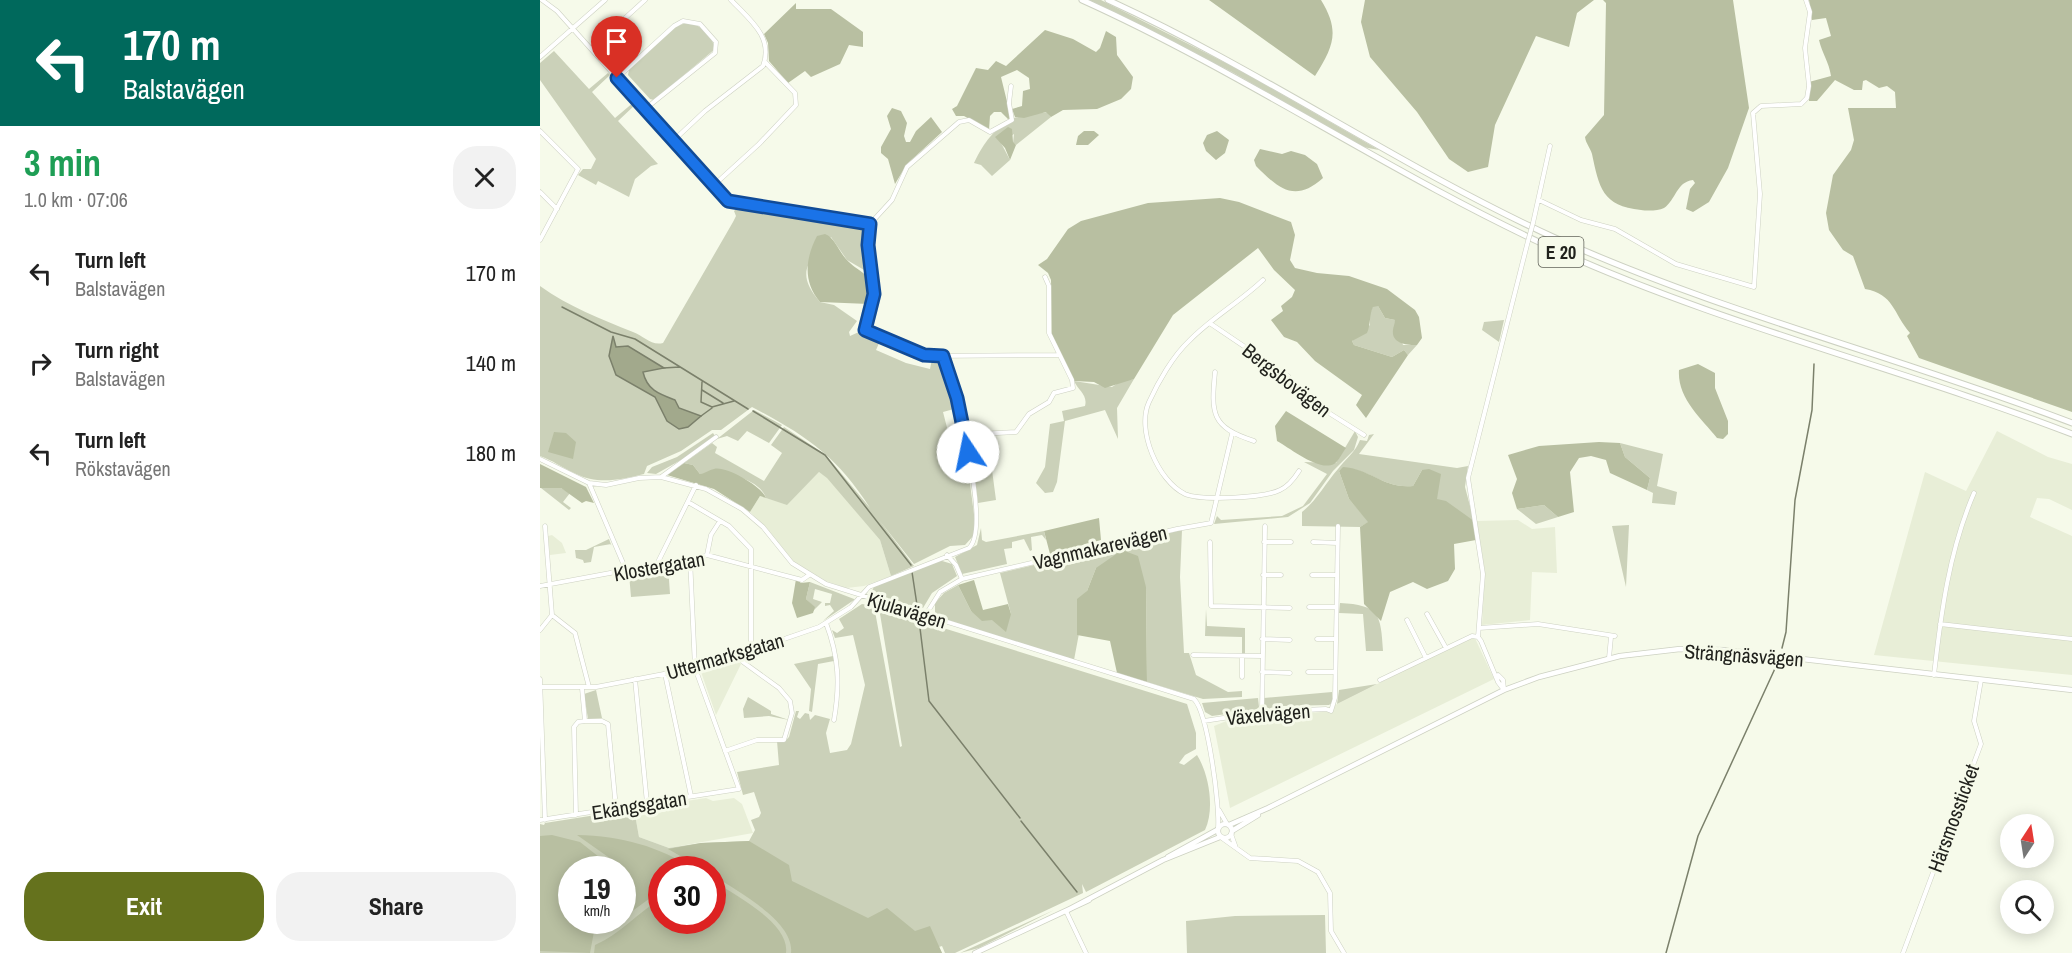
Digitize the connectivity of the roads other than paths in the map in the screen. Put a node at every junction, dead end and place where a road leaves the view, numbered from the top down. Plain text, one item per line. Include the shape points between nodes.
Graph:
1 (542, 0) edge
2 (604, 0) edge
3 (645, 0) edge
4 (731, 0) edge
5 (1082, 0) edge
6 (1108, 0) edge
7 (1806, 0) edge
8 (572, 28) junction
9 (591, 49) junction
10 (540, 57) edge
11 (765, 62) junction
12 (617, 78) junction
13 (1011, 86) dead end
14 (645, 109) junction
15 (540, 131) edge
16 (673, 141) junction
17 (1550, 146) dead end
18 (713, 186) junction
19 (540, 192) edge
20 (1539, 200) junction
21 (557, 209) junction
22 (870, 224) junction
23 (540, 240) edge
24 (1045, 277) dead end
25 (1263, 280) dead end
26 (1210, 324) junction
27 (1058, 355) junction
28 (943, 356) junction
29 (1215, 372) dead end
30 (2072, 423) edge
31 (1232, 434) junction
32 (2072, 434) edge
33 (1364, 435) dead end
34 (716, 437) dead end
35 (967, 441) junction
36 (1254, 441) dead end
37 (540, 459) edge
38 (1299, 471) dead end
39 (661, 477) junction
40 (589, 483) junction
41 (696, 484) junction
42 (1974, 493) dead end
43 (1218, 497) junction
44 (688, 502) junction
45 (721, 521) junction
46 (545, 526) dead end
47 (1264, 526) dead end
48 (1338, 526) dead end
49 (1210, 542) dead end
50 (1264, 542) junction
51 (1291, 542) dead end
52 (1313, 542) dead end
53 (1337, 543) junction
54 (707, 555) junction
55 (947, 555) junction
56 (690, 558) junction
57 (657, 564) junction
58 (749, 565) junction
59 (626, 571) junction
60 (809, 575) junction
61 (1263, 575) junction
62 (1281, 575) dead end
63 (1312, 575) dead end
64 (1337, 575) junction
65 (962, 579) junction
66 (540, 586) edge
67 (549, 586) junction
68 (863, 597) junction
69 (1263, 607) junction
70 (1309, 607) dead end
71 (1336, 607) junction
72 (1290, 608) dead end
73 (1427, 614) dead end
74 (552, 615) junction
75 (925, 616) junction
76 (1407, 620) dead end
77 (826, 623) junction
78 (1940, 624) junction
79 (1479, 628) junction
80 (540, 630) edge
81 (1478, 637) junction
82 (1262, 639) junction
83 (1317, 639) dead end
84 (1335, 639) junction
85 (2072, 639) edge
86 (1290, 640) dead end
87 (1446, 648) junction
88 (751, 651) junction
89 (741, 654) junction
90 (1193, 655) dead end
91 (1242, 656) junction
92 (1262, 656) junction
93 (1426, 658) junction
94 (1609, 658) junction
95 (695, 669) junction
96 (1262, 672) junction
97 (1308, 672) dead end
98 (1335, 672) junction
99 (1290, 673) dead end
100 (665, 674) junction
101 (1934, 675) junction
102 (1242, 677) dead end
103 (540, 679) edge
104 (635, 679) junction
105 (1380, 680) dead end
106 (1981, 681) junction
107 (540, 687) edge
108 (590, 687) junction
109 (582, 688) junction
110 (1504, 690) junction
111 (2072, 690) edge
112 (1262, 712) junction
113 (834, 720) dead end
114 (585, 721) junction
115 (1204, 721) junction
116 (725, 752) junction
117 (691, 796) junction
118 (647, 803) junction
119 (616, 808) junction
120 (1268, 808) junction
121 (1218, 810) junction
122 (576, 815) junction
123 (543, 820) edge
124 (1228, 825) junction
125 (1218, 829) junction
126 (1232, 833) junction
127 (1221, 837) junction
128 (1238, 850) junction
129 (1163, 860) junction
130 (1065, 910) junction
131 (975, 953) edge
132 (1086, 953) edge
133 (1344, 953) edge
134 (1904, 953) edge

1 - 8 street
2 - 8 street
3 - 9 street
4 - 11 street via 764,36
5 - 32 highway, E 20 via 1208,62 1420,182 1556,250 1710,312
6 - 30 highway, E 20 via 1221,56 1452,187 1577,247 1709,300
7 - 20 street via 1810,12 1805,48 1807,98 1801,104 1759,107 1753,115 1760,194 1754,287 1676,264 1615,229 1581,220
8 - 9 street
8 - 10 street
9 - 12 street
11 - 16 street
11 - 18 street via 795,93 796,105
12 - 14 street
12 - 14 street via 678,23 695,22 712,38 717,46 715,53
13 - 22 street via 1012,120 990,132 969,120 959,122 907,167 892,200
14 - 16 street
15 - 21 street via 578,169
16 - 18 street
17 - 20 street
18 - 22 street via 731,202
19 - 21 street
20 - 79 street, bridge via 1468,478 1483,574
21 - 23 street
22 - 28 street via 868,245 874,294 865,330 924,355
24 - 27 street via 1049,286 1049,333
25 - 26 street
26 - 33 street, Bergsbovägen via 1288,376 1302,396
26 - 43 street via 1184,346 1148,403 1145,422 1155,457 1172,485 1191,496
27 - 28 street
27 - 35 street via 1072,380 1071,390 1054,393 1049,402 1029,414 1016,432 985,433
28 - 35 street, Uttermarksgatan
29 - 31 street via 1212,408
31 - 36 street
31 - 43 street
34 - 39 street
35 - 55 street, Uttermarksgatan via 977,537 969,548
37 - 40 street, Kjulavägen
38 - 43 street via 1288,486 1274,493
39 - 40 street, Kjulavägen via 606,485
39 - 41 street, Kjulavägen
40 - 59 street
41 - 44 street
41 - 60 street, Kjulavägen via 755,519 783,554
42 - 78 street via 1956,547
43 - 65 street, Vagnmakarevägen via 1209,525
44 - 45 street
44 - 57 street
45 - 54 street via 711,535
45 - 58 street via 750,546
46 - 67 street
47 - 50 street
48 - 53 street
49 - 69 street via 1211,606
50 - 51 street
50 - 61 street
52 - 53 street
53 - 64 street
54 - 56 street, Klostergatan
54 - 58 street, Klostergatan
55 - 65 street
55 - 68 street, Uttermarksgatan via 873,585
56 - 57 street, Klostergatan
56 - 95 street
57 - 59 street, Klostergatan
58 - 60 street, Klostergatan via 802,580
58 - 88 street
59 - 67 street, Klostergatan
60 - 68 street, Kjulavägen
61 - 62 street
61 - 69 street
63 - 64 street
64 - 71 street
65 - 75 street, Vagnmakarevägen via 940,592
66 - 67 street, Klostergatan
67 - 74 street
68 - 75 street, Kjulavägen
68 - 77 street, Uttermarksgatan
69 - 72 street
69 - 82 street
70 - 71 street
71 - 84 street
73 - 87 street
74 - 80 street
74 - 108 street via 575,633
75 - 115 street, Kjulavägen via 1190,697 1199,705
76 - 93 street
77 - 88 street, Uttermarksgatan
77 - 113 street via 840,683
78 - 85 street
78 - 101 street
79 - 81 street
79 - 94 street via 1530,623 1613,637
81 - 87 street via 1468,637
81 - 110 street via 1503,680
82 - 86 street
82 - 92 street
83 - 84 street
84 - 98 street
87 - 93 street
88 - 89 street, Uttermarksgatan
89 - 95 street, Uttermarksgatan
89 - 116 street via 743,662 787,697 792,713 784,740 758,741
90 - 91 street
91 - 92 street
91 - 102 street
92 - 96 street
93 - 105 street
94 - 101 main road, Strängnäsvägen via 1660,651 1724,650
94 - 110 main road, Strängnäsvägen
95 - 100 street, Uttermarksgatan
95 - 116 street
96 - 99 street
96 - 112 street
97 - 98 street
98 - 112 street, Växelvägen via 1335,703 1331,711
100 - 104 street, Uttermarksgatan
100 - 117 street
101 - 106 main road, Strängnäsvägen
103 - 107 street
104 - 108 street, Uttermarksgatan
104 - 118 street
106 - 111 main road, Strängnäsvägen
106 - 134 street, Härsmossticket via 1974,718 1981,744
107 - 109 street, Uttermarksgatan
107 - 123 street
108 - 109 street, Uttermarksgatan
109 - 114 street
110 - 120 main road, Strängnäsvägen
112 - 115 street, Växelvägen
114 - 119 street via 608,724
114 - 122 street via 574,727
115 - 121 street, Kjulavägen
116 - 117 street, Ekängsgatan via 739,789
117 - 118 street, Ekängsgatan
118 - 119 street, Ekängsgatan
119 - 122 street, Ekängsgatan
120 - 124 main road, Strängnäsvägen
120 - 126 main road, Strängnäsvägen
121 - 124 street, Kjulavägen
121 - 125 street, Kjulavägen
122 - 123 street, Ekängsgatan
124 - 125 main road, Strängnäsvägen
124 - 126 main road
125 - 127 main road
125 - 129 main road
126 - 127 main road, Strängnäsvägen
126 - 128 street
127 - 128 street
127 - 129 main road
128 - 133 street via 1250,858 1298,861 1318,872 1330,893 1331,932
129 - 130 main road
130 - 131 main road
130 - 132 street

